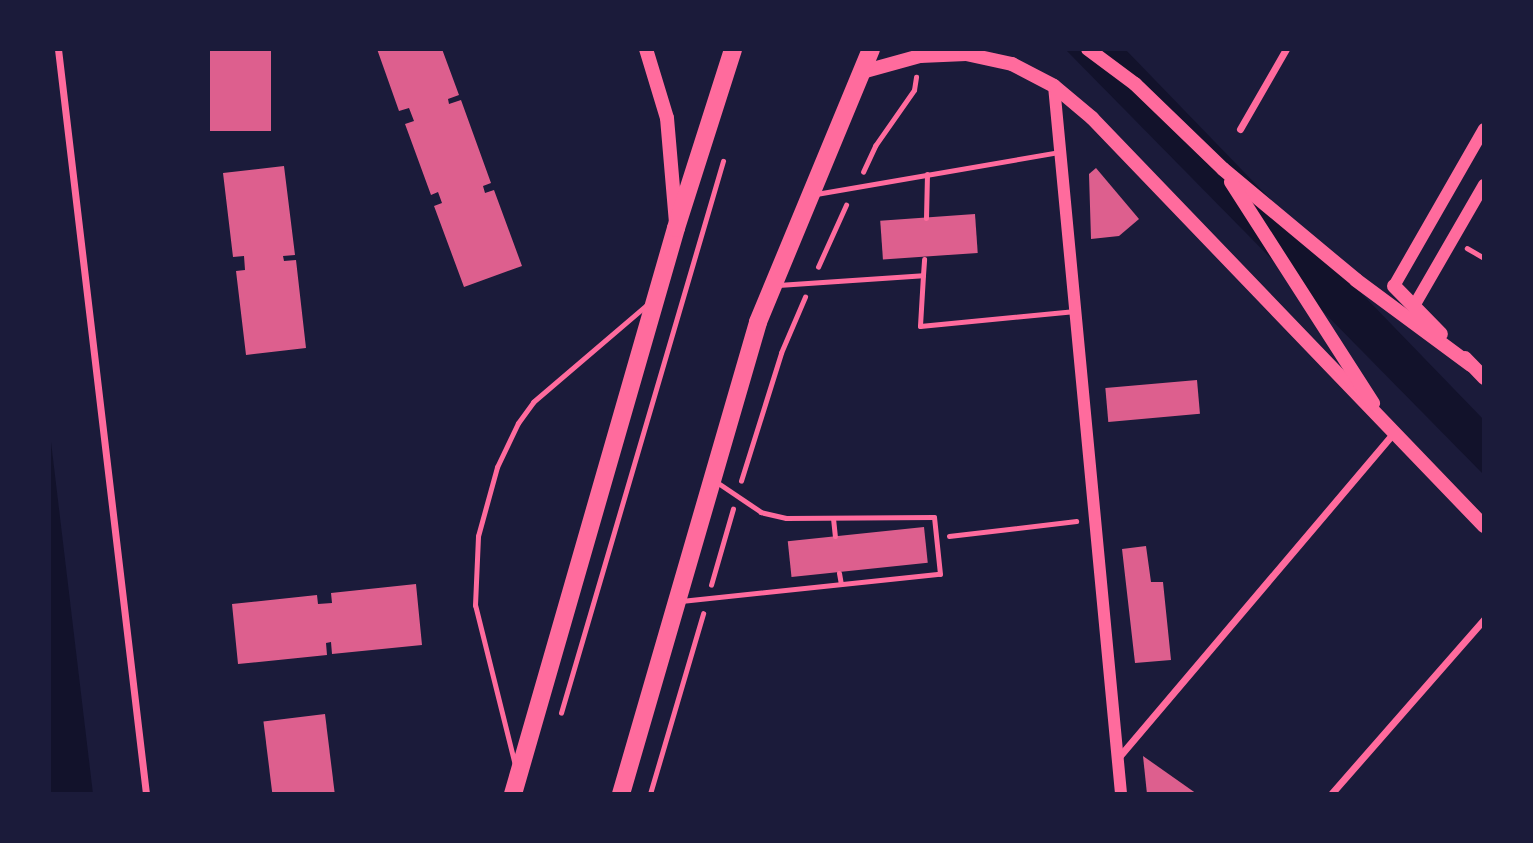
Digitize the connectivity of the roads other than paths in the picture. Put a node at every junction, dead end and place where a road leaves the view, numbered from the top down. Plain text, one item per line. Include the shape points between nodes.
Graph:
1 (58, 49) edge
2 (646, 49) edge
3 (733, 49) edge
4 (871, 49) edge
5 (1088, 49) edge
6 (1286, 49) edge
7 (862, 72) junction
8 (1054, 86) junction
9 (1240, 129) dead end
10 (1484, 129) edge
11 (1060, 152) junction
12 (1223, 169) junction
13 (927, 174) junction
14 (1484, 184) edge
15 (809, 195) junction
16 (926, 218) dead end
17 (676, 228) junction
18 (924, 259) dead end
19 (923, 275) junction
20 (771, 285) junction
21 (1394, 286) joint
22 (656, 297) junction
23 (1414, 306) junction
24 (1075, 311) junction
25 (1471, 365) junction
26 (1484, 377) edge
27 (1394, 433) junction
28 (713, 479) junction
29 (833, 518) junction
30 (1484, 526) edge
31 (835, 536) dead end
32 (839, 573) dead end
33 (841, 584) junction
34 (678, 602) junction
35 (1484, 619) edge
36 (1118, 759) junction
37 (515, 785) edge
38 (146, 794) edge
39 (621, 794) edge
40 (1121, 794) edge
41 (1331, 794) edge

1 - 38 street
2 - 17 main road via 667,118
3 - 17 main road
4 - 7 main road
5 - 12 main road via 1135,84
6 - 9 street
7 - 8 main road via 920,56 966,54 1012,64
7 - 15 main road
8 - 11 street
8 - 27 main road via 1092,118
10 - 21 street
11 - 13 lane
11 - 24 street
12 - 25 main road via 1356,280
12 - 27 main road
13 - 15 lane
13 - 16 lane
14 - 23 street
15 - 20 main road
17 - 22 main road
18 - 19 lane
19 - 20 lane
19 - 24 lane via 920,326
20 - 28 main road
21 - 23 main road
22 - 37 main road
22 - 37 lane via 533,402 496,467 478,536 475,605
23 - 25 main road
24 - 36 street
25 - 26 main road
27 - 30 main road
27 - 36 street
28 - 29 lane via 761,512 786,518
28 - 34 main road
29 - 31 lane
29 - 33 lane via 934,517 940,574
32 - 33 lane
33 - 34 lane
34 - 39 main road
35 - 41 street
36 - 40 street

